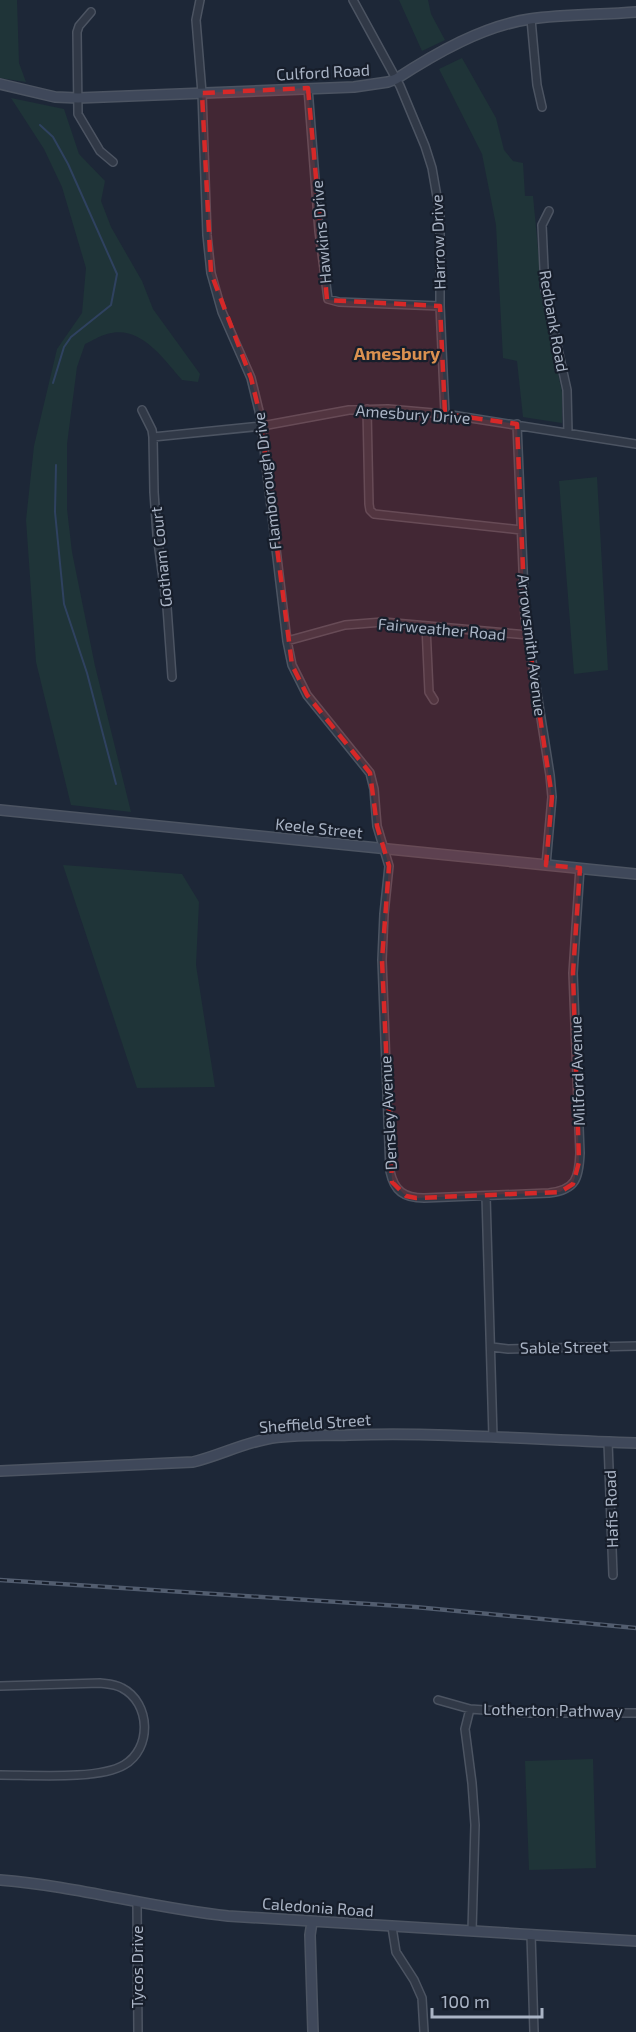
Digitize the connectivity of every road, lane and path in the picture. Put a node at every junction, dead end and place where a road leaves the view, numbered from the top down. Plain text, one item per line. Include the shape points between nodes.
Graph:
1 (200, 0) edge
2 (353, 0) edge
3 (91, 12) dead end
4 (636, 12) edge
5 (531, 19) junction
6 (396, 79) junction
7 (0, 84) edge
8 (308, 88) junction
9 (202, 93) junction
10 (78, 98) junction
11 (542, 107) dead end
12 (113, 162) dead end
13 (549, 211) dead end
14 (440, 306) junction
15 (367, 409) junction
16 (142, 410) dead end
17 (445, 414) junction
18 (517, 424) junction
19 (262, 426) junction
20 (568, 433) junction
21 (153, 437) junction
22 (636, 444) edge
23 (521, 530) junction
24 (426, 626) junction
25 (528, 635) junction
26 (287, 641) junction
27 (172, 677) dead end
28 (434, 700) dead end
29 (0, 810) edge
30 (383, 849) junction
31 (546, 865) junction
32 (580, 868) junction
33 (636, 873) edge
34 (486, 1197) junction
35 (636, 1346) edge
36 (492, 1347) junction
37 (493, 1437) junction
38 (608, 1442) junction
39 (636, 1443) edge
40 (0, 1472) edge
41 (613, 1575) dead end
42 (0, 1686) edge
43 (438, 1700) dead end
44 (470, 1709) junction
45 (636, 1713) edge
46 (0, 1776) edge
47 (0, 1880) edge
48 (137, 1902) junction
49 (312, 1922) junction
50 (392, 1927) junction
51 (472, 1931) junction
52 (531, 1934) junction
53 (636, 1941) edge
54 (138, 2032) edge
55 (313, 2032) edge
56 (424, 2032) edge
57 (534, 2032) edge

1 - 9 street, Flamborough Drive via 196,20
2 - 6 street, Harrow Drive
3 - 10 street via 77,32
4 - 5 street, Culford Road
5 - 6 street, Culford Road via 477,34
5 - 11 street
6 - 8 street, Culford Road via 354,87
6 - 14 street, Harrow Drive via 432,168 440,214
7 - 10 street, Culford Road via 55,97
8 - 9 street, Culford Road
8 - 14 street, Hawkins Drive via 328,299
9 - 10 street, Culford Road
9 - 19 street, Flamborough Drive via 211,273 222,312 251,378
10 - 12 street via 78,114 100,151
13 - 20 street, Redbank Road via 542,225 545,290 567,390
14 - 17 street, Harrow Drive
15 - 17 street, Amesbury Drive
15 - 19 street, Amesbury Drive
15 - 23 street via 369,504 374,514
16 - 21 street
17 - 18 street, Amesbury Drive
18 - 20 street, Amesbury Drive
18 - 23 street, Arrowsmith Avenue
19 - 21 street, Amesbury Drive
19 - 26 street, Flamborough Drive
20 - 22 street, Amesbury Drive
21 - 27 street, Gotham Court via 157,535
23 - 25 street, Arrowsmith Avenue
24 - 25 street, Fairweather Road
24 - 26 street, Fairweather Road via 382,622 345,625
24 - 28 street via 429,692
25 - 31 street, Arrowsmith Avenue via 552,797
26 - 30 street, Flamborough Drive via 292,665 307,695 370,773
29 - 30 street, Keele Street
30 - 31 street, Keele Street
30 - 34 street, Densley Avenue via 389,866 382,960 392,1182 406,1196 416,1198
31 - 32 street, Keele Street
32 - 33 street, Keele Street
32 - 34 street, Milford Avenue via 573,973 579,1169 573,1184 560,1192
34 - 36 street
35 - 36 street, Sable Street
36 - 37 street
37 - 38 street, Sheffield Street
37 - 40 street, Sheffield Street via 285,1437 246,1444 193,1462
38 - 39 street, Sheffield Street
38 - 41 street, Hafis Road
42 - 46 street via 115,1685 134,1697 144,1725 143,1740 136,1754 118,1768 87,1774
43 - 44 street, Lotherton Pathway
44 - 45 street, Lotherton Pathway
44 - 51 street, Lotherton Pathway via 465,1729 475,1825
47 - 48 street, Caledonia Road via 65,1887
48 - 49 street, Caledonia Road via 220,1915
48 - 54 street, Tycos Drive
49 - 50 street, Caledonia Road
49 - 55 street
50 - 51 street, Caledonia Road
50 - 56 street via 396,1952 422,1998
51 - 52 street, Caledonia Road
52 - 53 street, Caledonia Road
52 - 57 street

